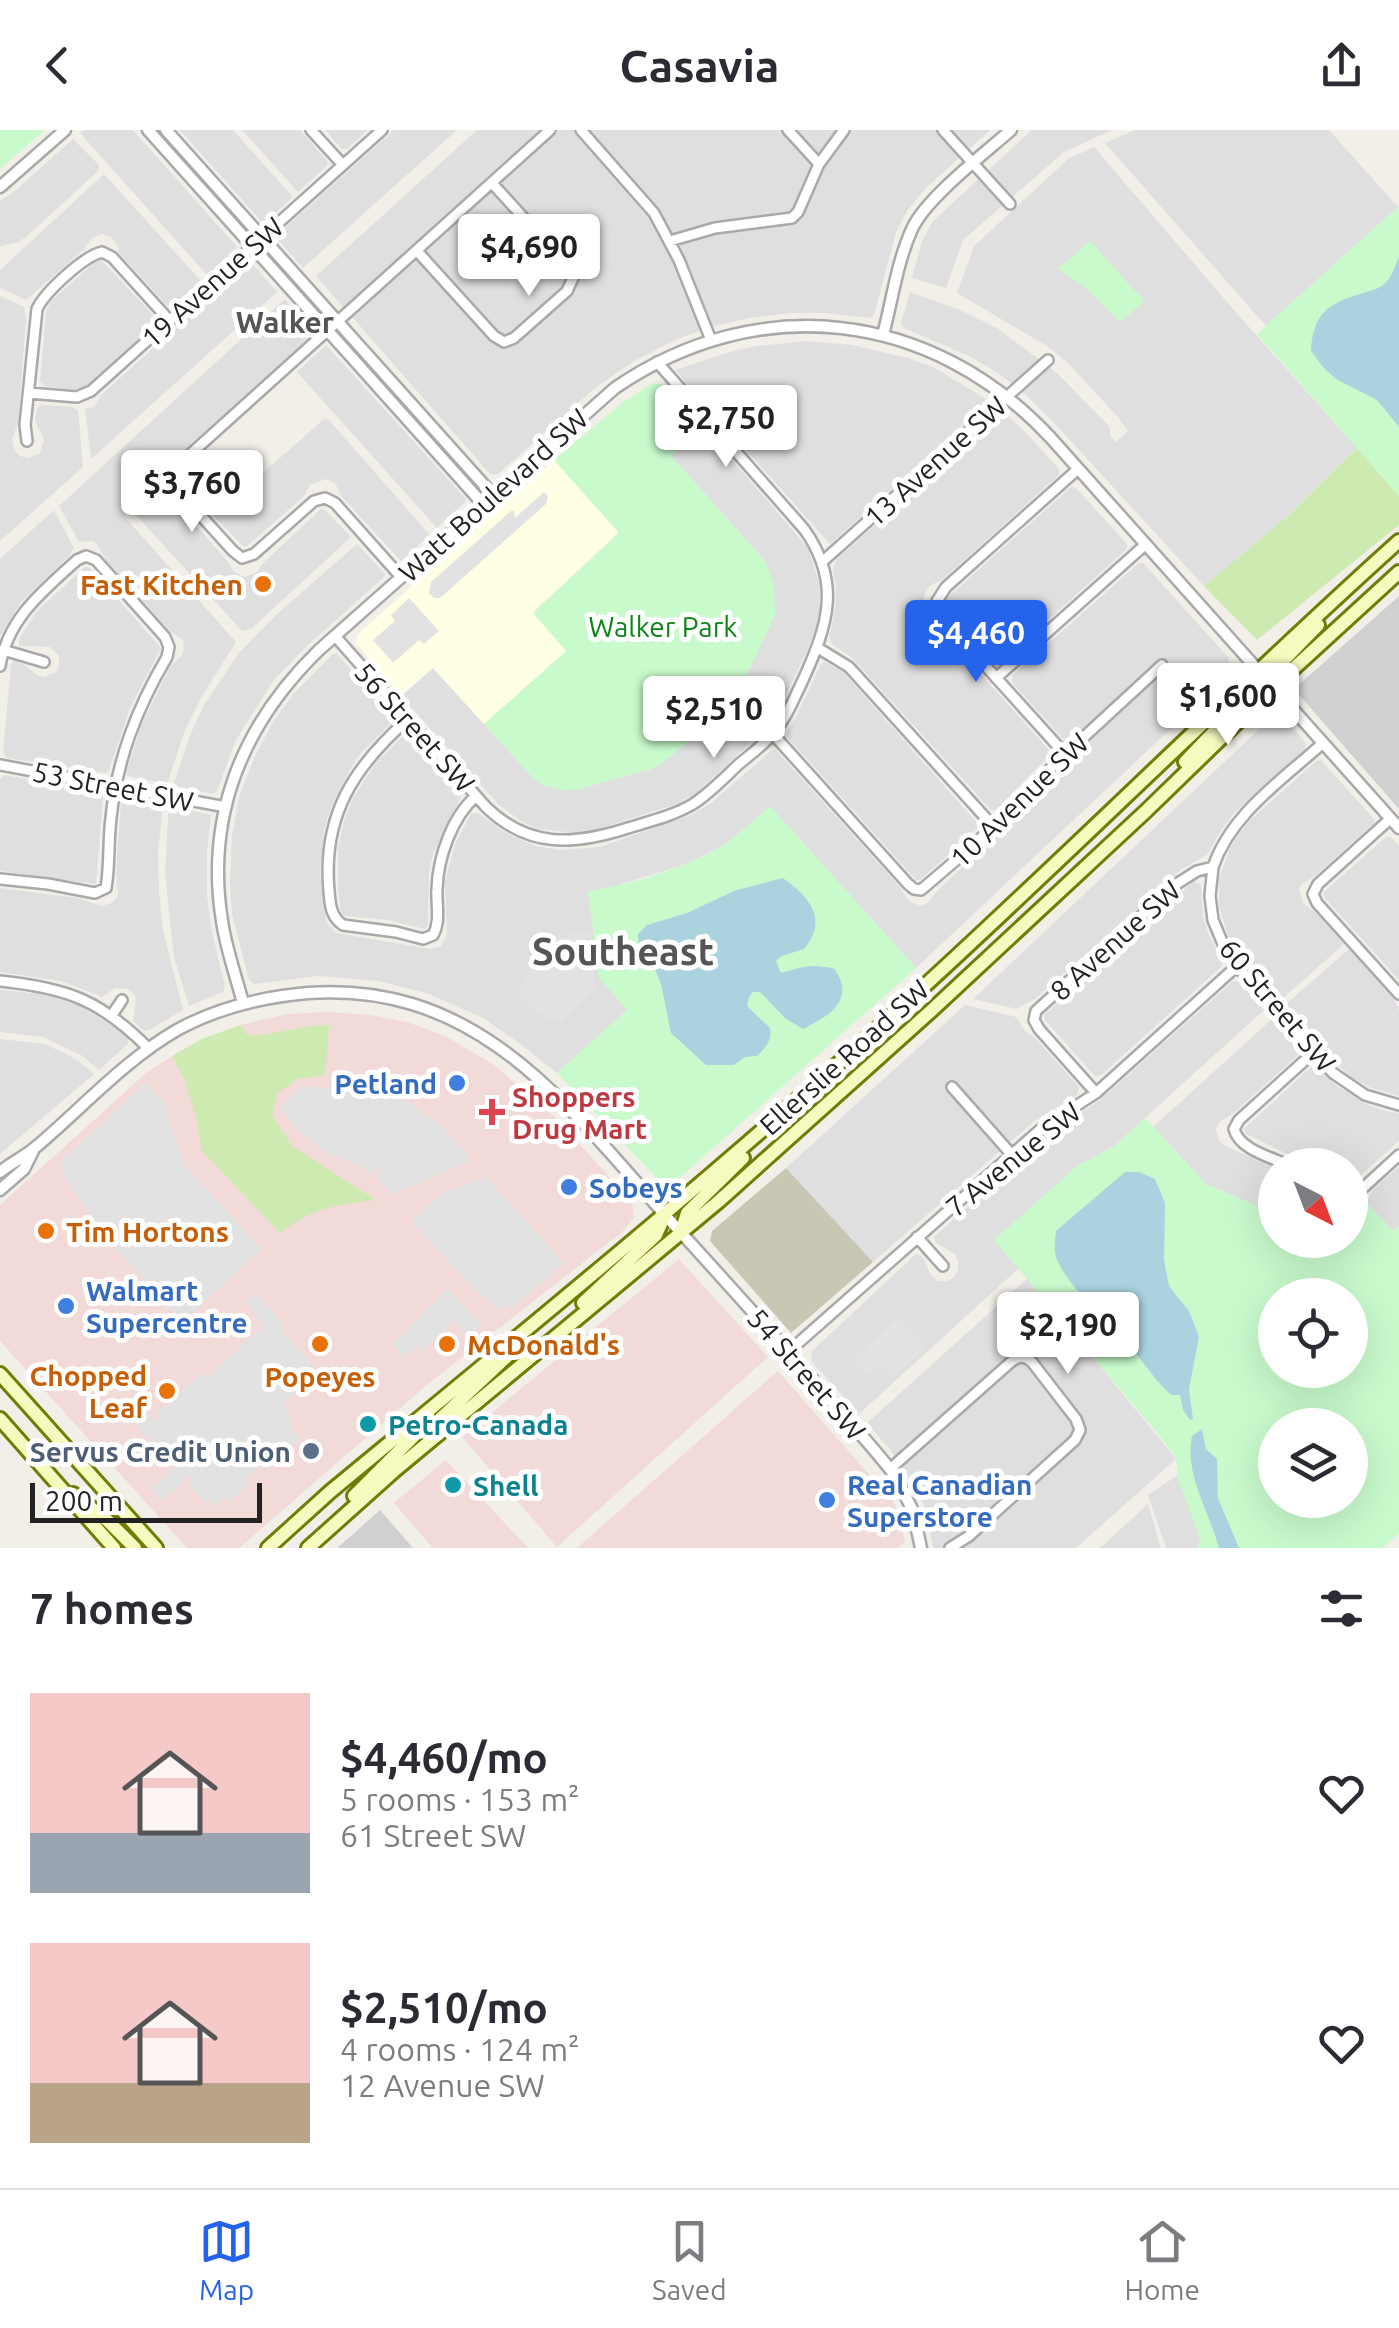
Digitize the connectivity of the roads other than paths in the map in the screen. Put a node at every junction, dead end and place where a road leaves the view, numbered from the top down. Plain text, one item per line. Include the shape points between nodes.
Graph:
1 (64, 130) edge
2 (148, 130) edge
3 (166, 130) edge
4 (311, 130) edge
5 (382, 130) edge
6 (550, 130) edge
7 (581, 130) edge
8 (788, 130) edge
9 (844, 130) edge
10 (944, 130) edge
11 (1011, 130) edge
12 (974, 163) junction
13 (819, 164) junction
14 (343, 165) junction
15 (492, 183) junction
16 (0, 187) edge
17 (1010, 204) dead end
18 (262, 237) junction
19 (670, 241) junction
20 (253, 246) junction
21 (417, 251) junction
22 (170, 320) junction
23 (333, 326) junction
24 (883, 335) junction
25 (710, 340) junction
26 (1048, 360) dead end
27 (656, 362) junction
28 (28, 393) junction
29 (1007, 396) junction
30 (28, 441) dead end
31 (1078, 468) junction
32 (494, 495) junction
33 (483, 504) junction
34 (1399, 541) edge
35 (1146, 544) junction
36 (822, 562) junction
37 (1399, 572) edge
38 (401, 577) junction
39 (1351, 584) junction
40 (335, 636) junction
41 (818, 648) junction
42 (4, 650) junction
43 (44, 662) dead end
44 (0, 666) edge
45 (1162, 666) dead end
46 (1258, 669) junction
47 (996, 678) junction
48 (1272, 688) junction
49 (408, 719) junction
50 (773, 734) junction
51 (1322, 744) junction
52 (1064, 754) junction
53 (0, 765) edge
54 (114, 786) junction
55 (476, 796) junction
56 (226, 807) junction
57 (1146, 811) junction
58 (1390, 819) junction
59 (992, 826) junction
60 (1399, 828) edge
61 (1213, 867) junction
62 (0, 879) edge
63 (1237, 966) junction
64 (0, 981) edge
65 (1399, 994) edge
66 (122, 1000) dead end
67 (243, 1003) junction
68 (112, 1015) junction
69 (149, 1049) junction
70 (1314, 1052) junction
71 (952, 1088) dead end
72 (1096, 1092) junction
73 (1399, 1104) edge
74 (780, 1115) junction
75 (33, 1150) junction
76 (1258, 1151) edge
77 (1012, 1155) junction
78 (1399, 1155) edge
79 (0, 1172) edge
80 (1368, 1183) edge
81 (0, 1190) edge
82 (665, 1214) junction
83 (682, 1232) junction
84 (917, 1237) junction
85 (943, 1266) dead end
86 (545, 1314) junction
87 (560, 1333) junction
88 (788, 1352) junction
89 (0, 1374) edge
90 (428, 1411) junction
91 (0, 1419) edge
92 (432, 1438) junction
93 (890, 1469) junction
94 (54, 1481) junction
95 (321, 1536) junction
96 (114, 1548) edge
97 (135, 1548) edge
98 (156, 1548) edge
99 (268, 1548) edge
100 (308, 1548) edge
101 (921, 1548) edge
102 (950, 1548) edge

1 - 16 street
2 - 20 street
3 - 18 street
4 - 14 street
5 - 14 street, 19 Avenue SW
6 - 15 street
7 - 19 street via 646,201
8 - 13 street
9 - 13 street
10 - 12 street
11 - 12 street
12 - 17 street
12 - 24 street via 924,209 912,230
13 - 19 street via 792,218
14 - 18 street, 19 Avenue SW
15 - 21 street
15 - 21 street via 569,268 568,291 504,342
18 - 20 street, 19 Avenue SW
18 - 23 street
19 - 25 street
20 - 22 street, 19 Avenue SW
20 - 23 street
21 - 23 street
22 - 28 street, 19 Avenue SW via 84,396
22 - 28 street via 114,259 102,252 90,256 37,309
23 - 32 street
23 - 33 street
23 - 38 street via 172,476 236,554 254,554 324,498
24 - 25 street, Watt Boulevard SW via 782,326
24 - 29 street, Watt Boulevard SW via 941,356
25 - 27 street, Watt Boulevard SW
26 - 29 street, 13 Avenue SW
27 - 32 street, Watt Boulevard SW via 602,398
27 - 36 street via 804,529
28 - 30 street
29 - 31 street, Watt Boulevard SW
29 - 36 street, 13 Avenue SW
31 - 35 street, Watt Boulevard SW
31 - 47 street via 938,598 947,623
32 - 33 street, Watt Boulevard SW
33 - 38 street, Watt Boulevard SW
34 - 39 main road, Ellerslie Road SW
35 - 46 street, Watt Boulevard SW
35 - 47 street
36 - 41 street via 828,609
37 - 48 main road, Ellerslie Road SW
38 - 40 street, Watt Boulevard SW
39 - 46 main road, Ellerslie Road SW
39 - 48 main road via 1274,670
40 - 49 street, 56 Street SW
40 - 56 street, Watt Boulevard SW via 261,719
41 - 50 street
41 - 59 street via 849,667
42 - 43 street
42 - 44 street
42 - 54 street via 26,608 86,556 165,637 166,657 130,730
45 - 52 street, 10 Avenue SW
46 - 48 street, Watt Boulevard SW
46 - 57 main road via 1257,687
46 - 74 main road, Ellerslie Road SW
47 - 52 street
48 - 51 street, Watt Boulevard SW
48 - 57 main road, Ellerslie Road SW
49 - 55 street, 56 Street SW
49 - 55 street via 363,764 338,812 328,870 337,922 423,939 433,935 444,852
50 - 55 street, 56 Street SW via 690,805 603,836 545,839 516,829
50 - 59 street, 10 Avenue SW via 918,890
51 - 58 street, Watt Boulevard SW
51 - 61 street, 8 Avenue SW via 1239,820
52 - 59 street, 10 Avenue SW
53 - 54 street, 53 Street SW
54 - 56 street, 53 Street SW
54 - 62 street via 103,890
56 - 67 street, Watt Boulevard SW via 220,906
57 - 83 main road, Ellerslie Road SW
58 - 60 street, Watt Boulevard SW
58 - 65 street via 1313,892
61 - 63 street, 60 Street SW via 1213,920
61 - 72 street, 8 Avenue SW via 1176,885 1034,1017
63 - 70 street, 60 Street SW
63 - 72 street, 7 Avenue SW
64 - 68 street via 60,990
66 - 68 street
67 - 69 street, 54 Street SW
67 - 82 street, 54 Street SW via 322,992 368,995 461,1024 547,1085
68 - 69 street
69 - 75 street, 54 Street SW
70 - 73 street, 60 Street SW via 1354,1089
70 - 76 street via 1239,1120 1234,1132
71 - 77 street
72 - 77 street, 7 Avenue SW
74 - 82 main road, Ellerslie Road SW
74 - 83 main road via 687,1214
75 - 79 street
75 - 81 street via 24,1169
77 - 84 street, 7 Avenue SW
78 - 80 street
82 - 83 street, 54 Street SW
82 - 86 main road, Ellerslie Road SW
82 - 87 main road via 656,1236
83 - 87 main road, Ellerslie Road SW
83 - 88 street, 54 Street SW
84 - 85 street
84 - 88 street, 7 Avenue SW
86 - 90 main road, Ellerslie Road SW
86 - 92 main road via 437,1422
87 - 92 main road, Ellerslie Road SW
88 - 93 street, 54 Street SW
89 - 98 main road
90 - 95 main road via 426,1424
90 - 99 main road, Ellerslie Road SW
91 - 94 main road
92 - 95 main road, Ellerslie Road SW
93 - 101 street, 54 Street SW via 906,1493
93 - 102 street via 1023,1357 1076,1419 1075,1440
94 - 96 main road
94 - 97 main road
95 - 100 main road, Ellerslie Road SW

